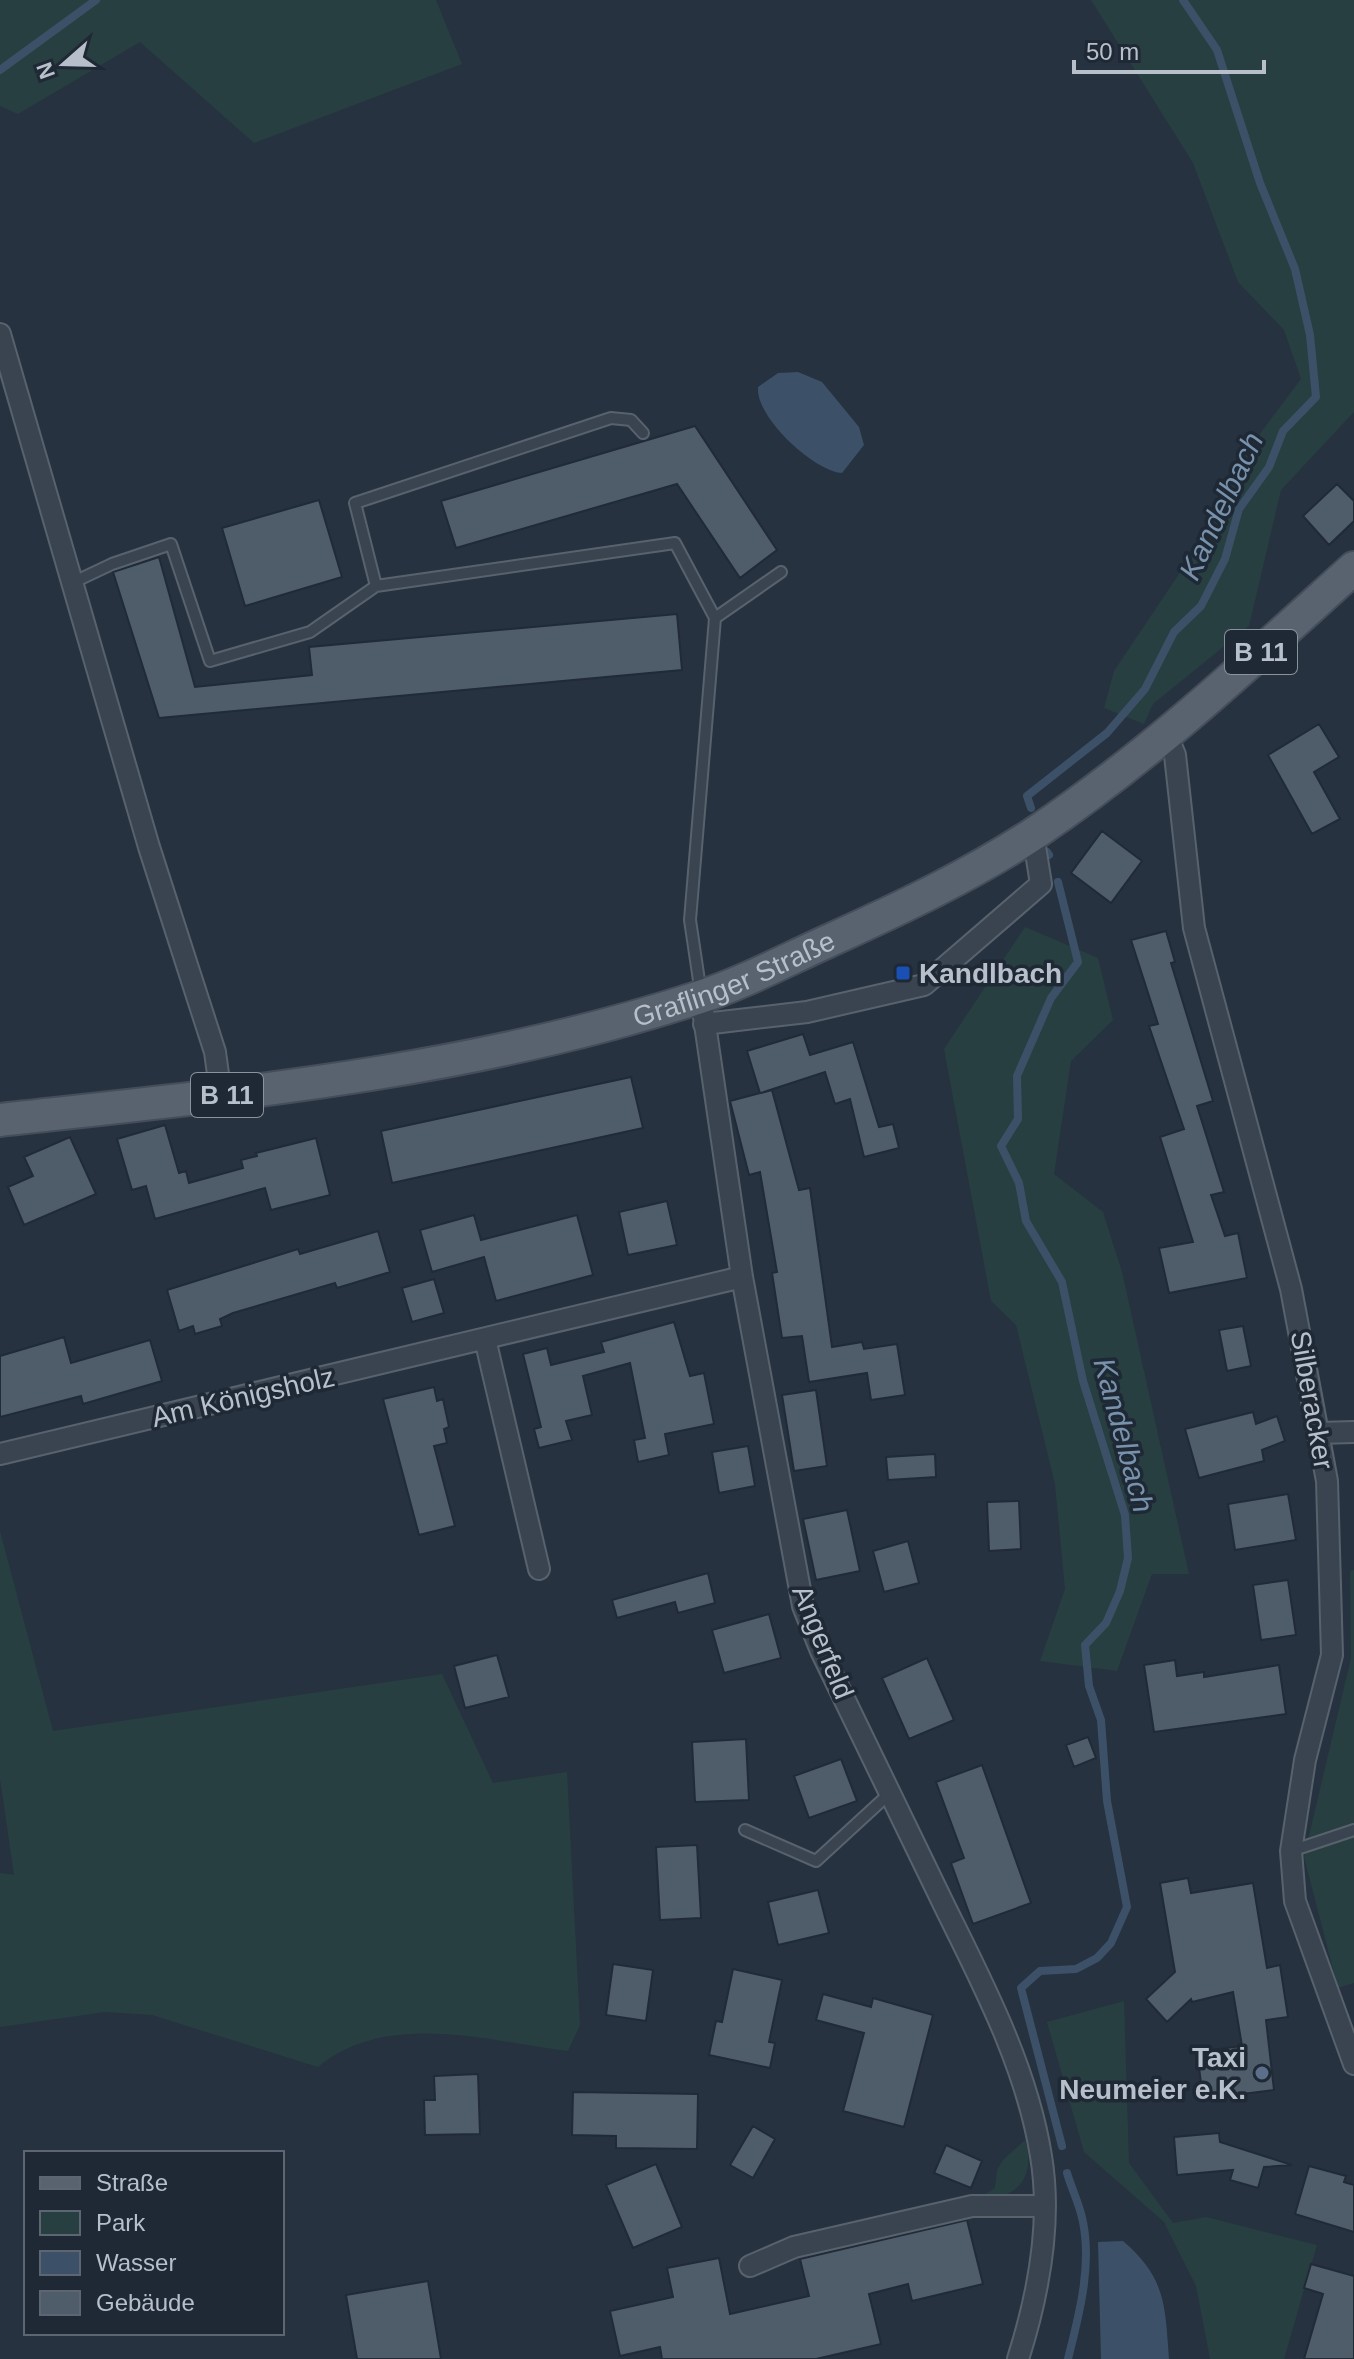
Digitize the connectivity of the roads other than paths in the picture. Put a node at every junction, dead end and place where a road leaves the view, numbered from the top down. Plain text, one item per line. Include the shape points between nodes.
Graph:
1 (0, 334) edge
2 (643, 433) dead end
3 (1354, 568) edge
4 (781, 572) dead end
5 (74, 582) junction
6 (376, 586) junction
7 (715, 618) junction
8 (1167, 736) junction
9 (1033, 834) junction
10 (703, 1010) junction
11 (221, 1096) junction
12 (0, 1120) edge
13 (742, 1277) junction
14 (485, 1339) junction
15 (1354, 1432) edge
16 (1318, 1433) junction
17 (0, 1454) edge
18 (539, 1569) dead end
19 (890, 1793) junction
20 (745, 1830) dead end
21 (1354, 1830) edge
22 (1291, 1851) junction
23 (1354, 2064) edge
24 (1044, 2206) junction
25 (750, 2266) dead end
26 (1018, 2359) edge

1 - 5 street
2 - 6 lane via 631,420 611,418 355,503
3 - 8 main road, Graflinger Straße / B 11
4 - 7 lane
5 - 6 lane via 171,544 210,661 310,632
5 - 11 street via 149,847 215,1052
6 - 7 lane via 675,543
7 - 10 lane via 690,920
8 - 9 main road, Graflinger Straße / B 11
8 - 16 street, Silberacker via 1175,755 1194,928 1291,1289
9 - 10 main road, Graflinger Straße / B 11
9 - 10 street via 1041,884 924,985 807,1012
10 - 11 main road, Graflinger Straße / B 11 via 453,1062
10 - 13 street, Angerfeld
11 - 12 main road, Graflinger Straße / B 11
13 - 14 street, Am Königsholz
13 - 19 street, Angerfeld via 803,1606
14 - 17 street, Am Königsholz
14 - 18 street
15 - 16 street
16 - 22 street, Silberacker via 1327,1481 1332,1655 1305,1760
19 - 20 lane via 816,1861
19 - 24 street, Angerfeld via 989,1997 1023,2082 1041,2156
21 - 22 lane
22 - 23 street, Silberacker via 1295,1901
24 - 25 street via 972,2206 794,2247
24 - 26 street, Angerfeld via 1034,2309

